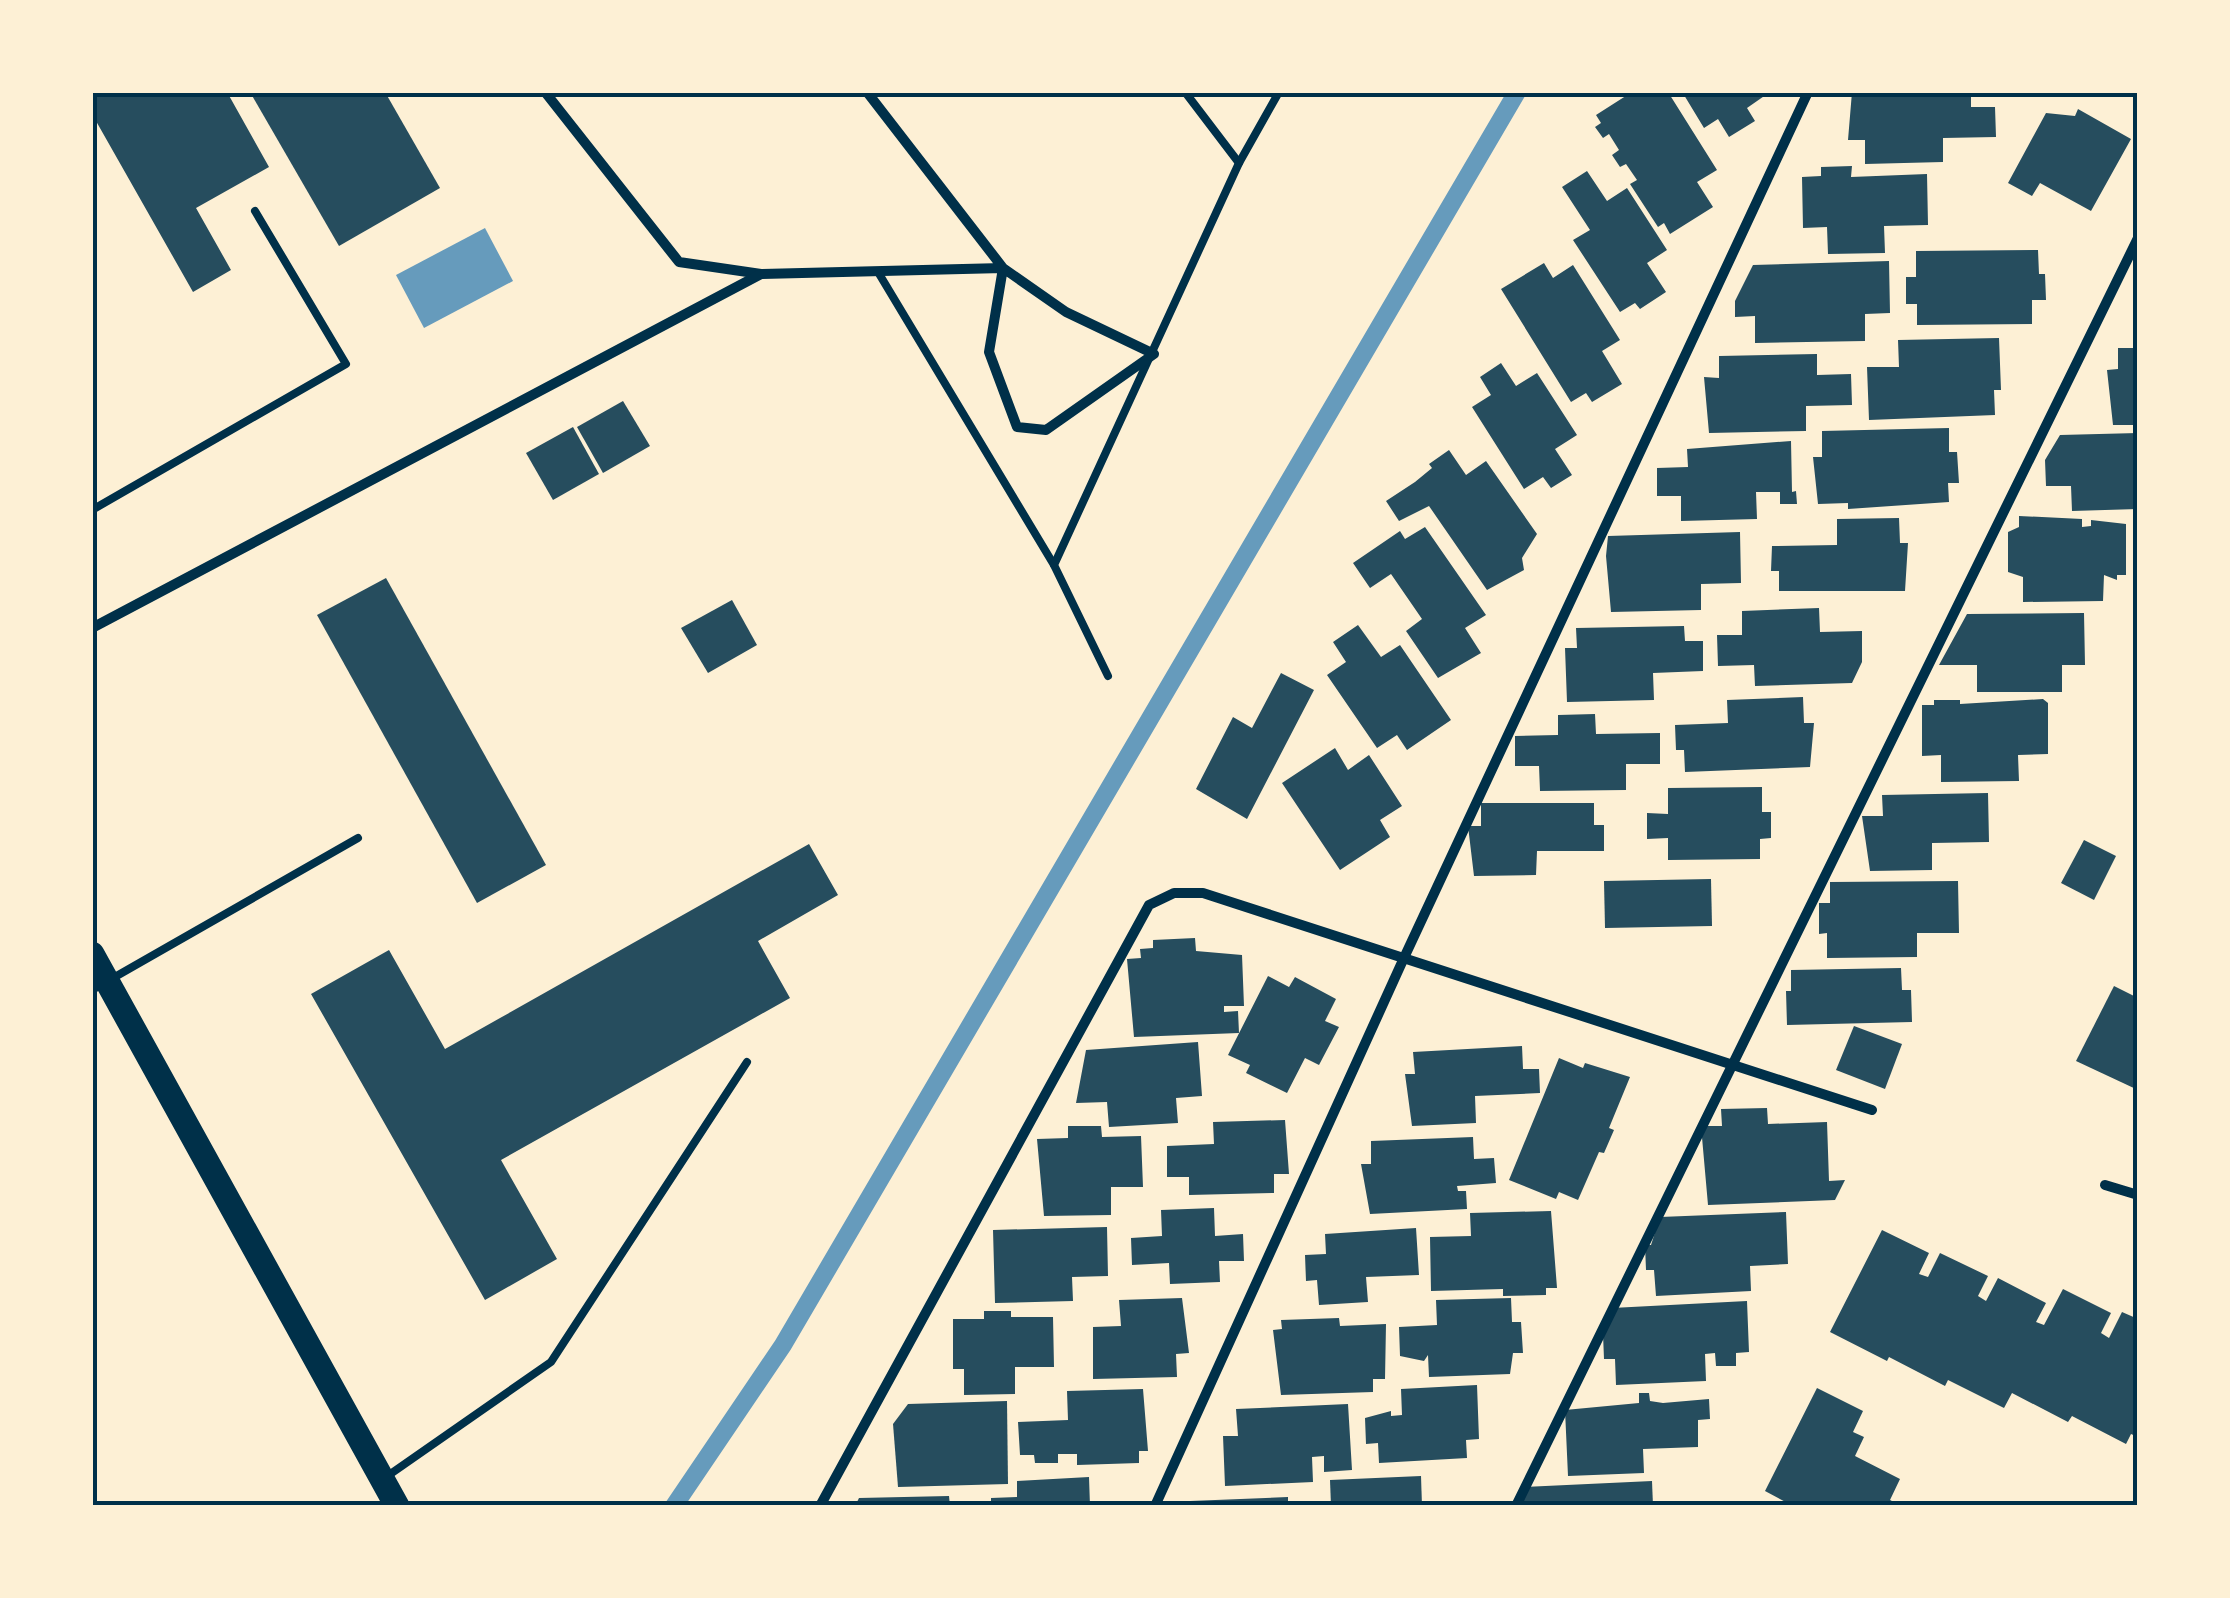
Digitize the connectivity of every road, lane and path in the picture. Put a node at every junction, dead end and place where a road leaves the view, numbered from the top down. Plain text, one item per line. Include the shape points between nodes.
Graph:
1 (545, 92) edge
2 (867, 92) edge
3 (1185, 92) edge
4 (1279, 92) edge
5 (1808, 92) edge
6 (1239, 163) junction
7 (256, 211) dead end
8 (2138, 238) edge
9 (1004, 268) junction
10 (878, 272) junction
11 (760, 274) junction
12 (1154, 354) junction
13 (92, 510) edge
14 (1054, 565) junction
15 (92, 628) edge
16 (1108, 676) dead end
17 (358, 838) dead end
18 (92, 954) edge
19 (1403, 960) junction
20 (100, 985) edge
21 (747, 1062) dead end
22 (1734, 1064) junction
23 (1872, 1110) dead end
24 (2105, 1186) dead end
25 (2138, 1196) edge
26 (382, 1480) junction
27 (396, 1506) edge
28 (820, 1506) edge
29 (1155, 1506) edge
30 (1516, 1506) edge

1 - 11 street via 679,262
2 - 9 street
3 - 6 lane
4 - 6 lane
5 - 19 street
6 - 12 lane
7 - 13 lane via 346,364
8 - 22 street
9 - 10 street
9 - 12 street via 1066,312
9 - 12 street via 989,352 1017,427 1046,430
10 - 11 street
10 - 14 lane
11 - 15 street
12 - 14 lane
14 - 16 lane
17 - 20 lane
18 - 20 main road
19 - 22 street
19 - 28 street via 1203,893 1174,893 1149,904
19 - 29 street
20 - 26 main road
21 - 26 lane via 551,1362
22 - 23 street
22 - 30 street
24 - 25 street
26 - 27 main road

